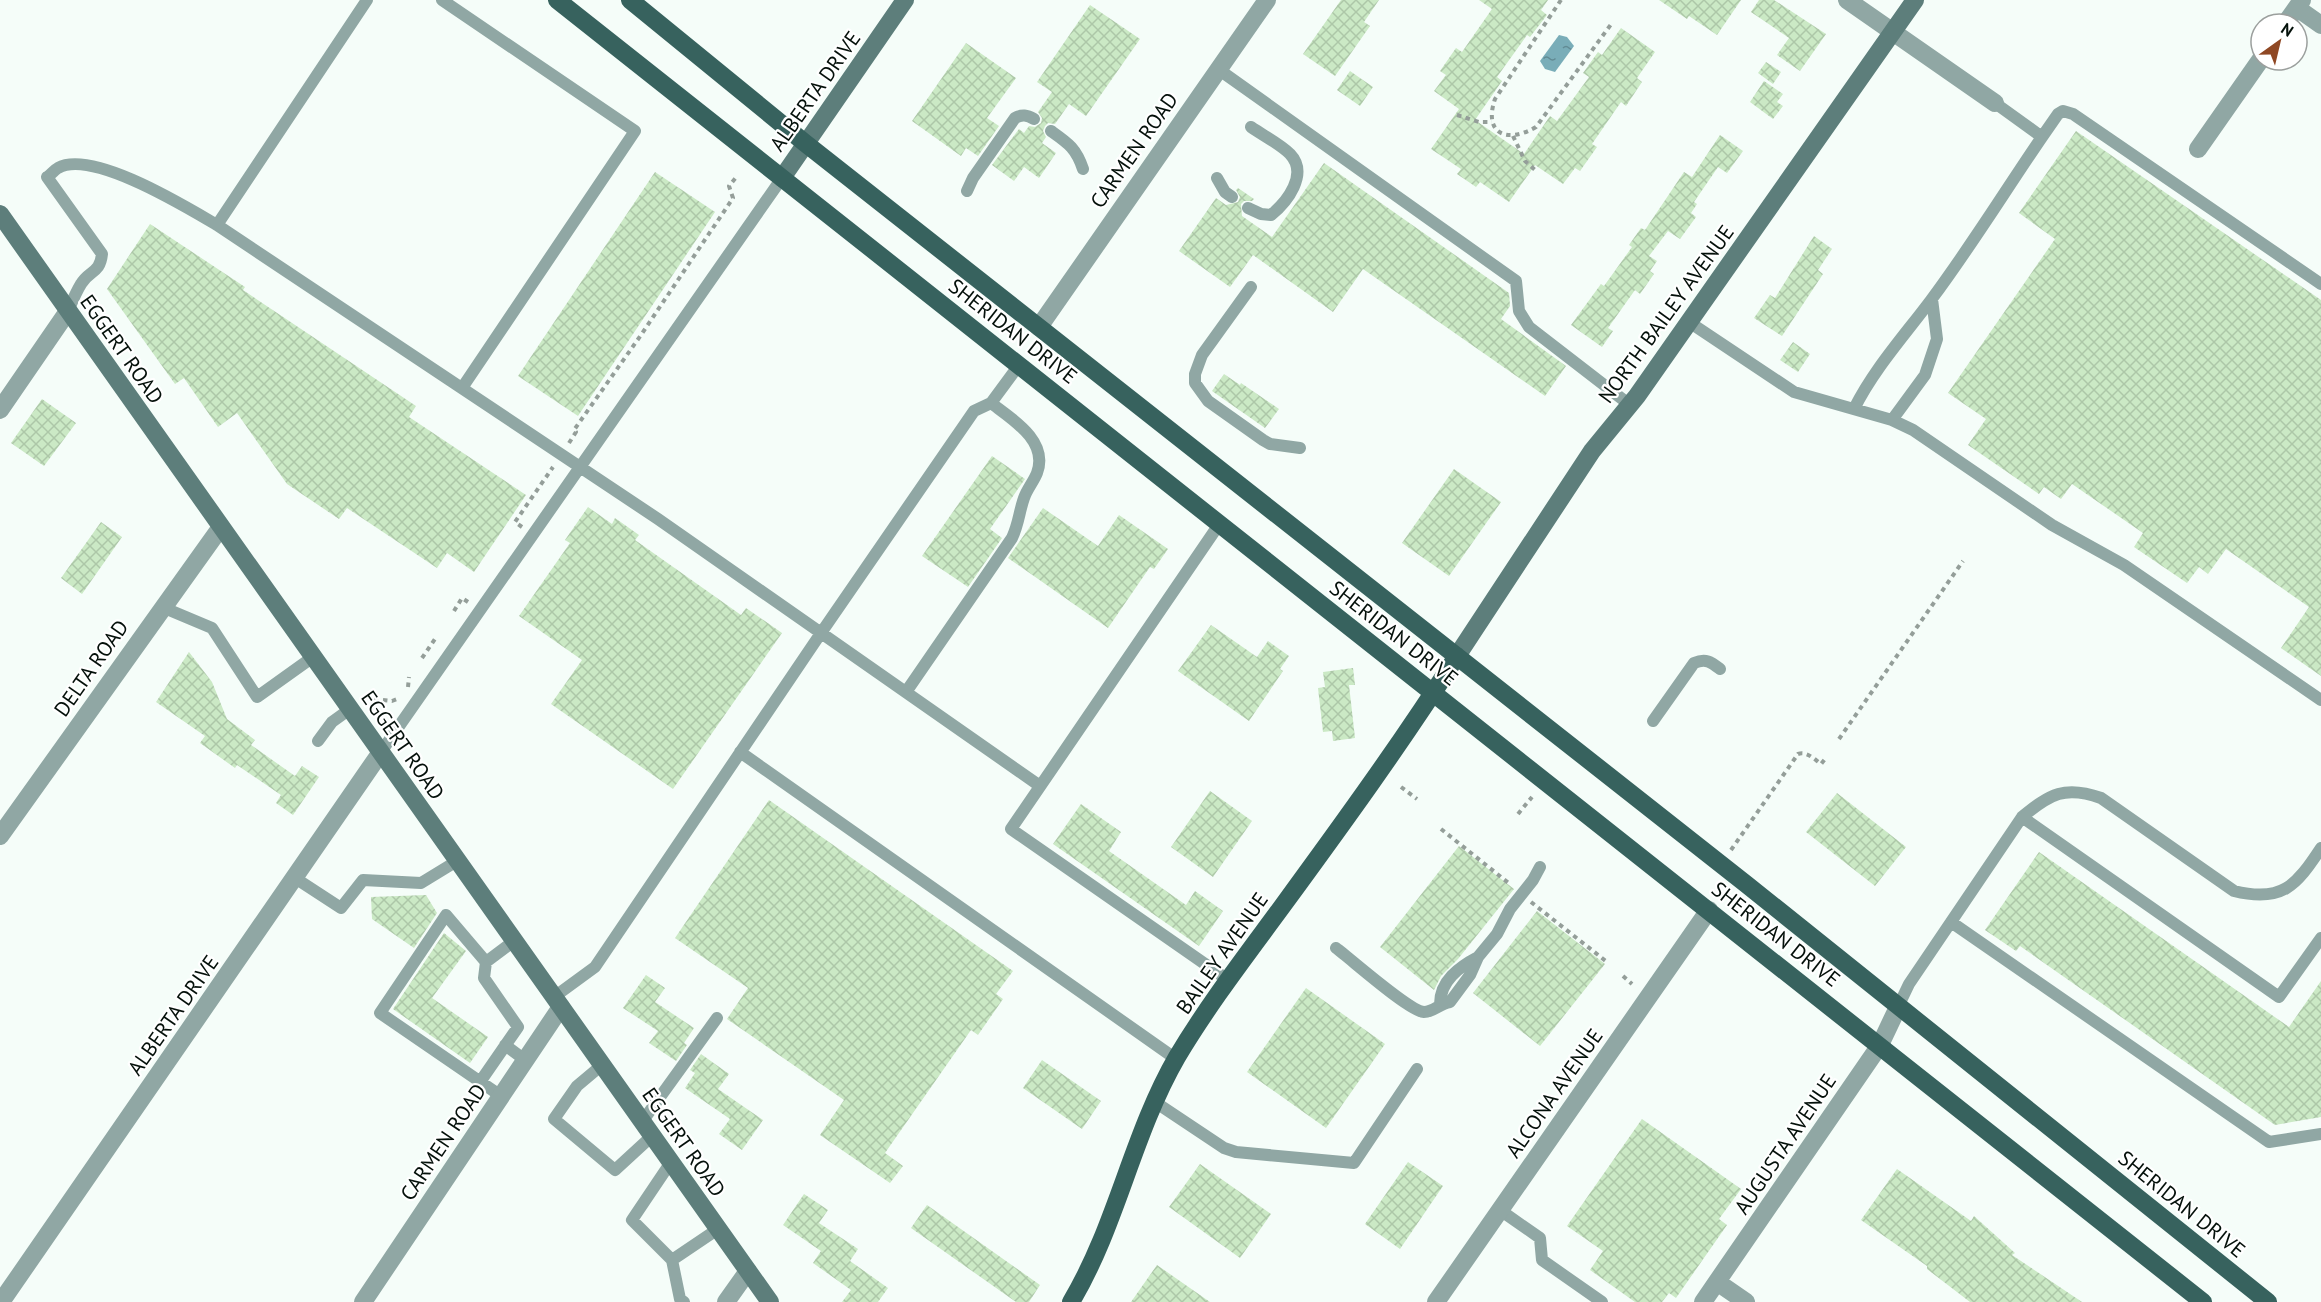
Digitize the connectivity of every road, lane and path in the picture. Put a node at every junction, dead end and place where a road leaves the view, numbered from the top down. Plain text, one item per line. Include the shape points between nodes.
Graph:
1 (367, 0) edge
2 (442, 0) edge
3 (557, 0) edge
4 (630, 0) edge
5 (905, 0) edge
6 (1267, 0) edge
7 (1561, 0) edge
8 (1846, 0) edge
9 (1915, 0) edge
10 (2300, 4) edge
11 (1612, 23) dead end
12 (2321, 25) edge
13 (1893, 33) junction
14 (1218, 69) junction
15 (2252, 72) edge
16 (1995, 103) joint
17 (1457, 115) dead end
18 (1034, 119) dead end
19 (1492, 122) junction
20 (1251, 127) dead end
21 (1050, 131) dead end
22 (1513, 136) junction
23 (2042, 137) junction
24 (805, 143) junction
25 (2198, 149) dead end
26 (1083, 169) dead end
27 (1535, 170) dead end
28 (738, 175) dead end
29 (782, 178) junction
30 (1217, 178) dead end
31 (967, 191) dead end
32 (1232, 196) dead end
33 (1248, 208) dead end
34 (0, 214) edge
35 (217, 225) junction
36 (2321, 284) edge
37 (1251, 287) dead end
38 (1932, 299) junction
39 (68, 311) junction
40 (1689, 322) junction
41 (1039, 327) junction
42 (1019, 365) junction
43 (462, 388) junction
44 (992, 403) junction
45 (1630, 405) junction
46 (1854, 409) junction
47 (0, 410) edge
48 (1892, 420) junction
49 (565, 448) dead end
50 (1300, 448) dead end
51 (553, 466) dead end
52 (580, 466) junction
53 (1220, 523) junction
54 (220, 527) junction
55 (516, 536) dead end
56 (1963, 561) dead end
57 (470, 603) dead end
58 (162, 607) junction
59 (454, 611) dead end
60 (821, 633) junction
61 (435, 639) dead end
62 (1457, 656) junction
63 (312, 657) junction
64 (422, 658) dead end
65 (1720, 669) dead end
66 (409, 677) dead end
67 (906, 692) junction
68 (1434, 692) junction
69 (374, 699) dead end
70 (2321, 700) edge
71 (350, 709) junction
72 (1653, 721) dead end
73 (1839, 739) dead end
74 (318, 741) dead end
75 (381, 752) junction
76 (740, 752) junction
77 (1825, 759) dead end
78 (1040, 786) junction
79 (1401, 787) dead end
80 (1532, 797) dead end
81 (1417, 799) dead end
82 (1518, 814) dead end
83 (2022, 817) junction
84 (1441, 829) dead end
85 (0, 837) edge
86 (2321, 848) edge
87 (1731, 851) dead end
88 (457, 861) junction
89 (1540, 867) dead end
90 (295, 878) junction
91 (1516, 889) dead end
92 (1528, 900) dead end
93 (1709, 910) junction
94 (1950, 922) junction
95 (2321, 938) edge
96 (514, 941) junction
97 (1335, 948) dead end
98 (486, 962) junction
99 (1607, 962) dead end
100 (1623, 976) dead end
101 (1228, 980) junction
102 (1632, 984) dead end
103 (557, 1002) junction
104 (1898, 1007) junction
105 (717, 1018) dead end
106 (505, 1045) junction
107 (1880, 1045) junction
108 (1176, 1059) junction
109 (525, 1060) junction
110 (602, 1065) junction
111 (1417, 1069) dead end
112 (480, 1082) junction
113 (501, 1096) junction
114 (1155, 1102) junction
115 (647, 1129) junction
116 (2321, 1134) edge
117 (671, 1162) junction
118 (1500, 1210) junction
119 (718, 1230) junction
120 (672, 1260) junction
121 (748, 1271) junction
122 (1717, 1282) junction
123 (2, 1302) edge
124 (363, 1302) edge
125 (684, 1302) edge
126 (726, 1302) edge
127 (770, 1302) edge
128 (1071, 1302) edge
129 (1436, 1302) edge
130 (1602, 1302) edge
131 (1703, 1302) edge
132 (1746, 1302) edge
133 (2203, 1302) edge
134 (2268, 1302) edge

1 - 35 lane
2 - 43 lane via 635,131
3 - 29 main road, SHERIDAN DRIVE
4 - 24 main road, SHERIDAN DRIVE
5 - 24 street, ALBERTA DRIVE
6 - 14 street, CARMEN ROAD
7 - 19 path via 1495,99 1490,114
8 - 13 street
9 - 13 street, NORTH BAILEY AVENUE
10 - 12 street
11 - 22 path via 1536,127
13 - 16 street
13 - 40 street, NORTH BAILEY AVENUE
14 - 41 street, CARMEN ROAD
14 - 45 lane via 1516,281 1519,311 1529,327
15 - 25 street
16 - 23 lane
17 - 19 path
18 - 31 lane via 1020,115 1015,118
19 - 22 path via 1501,134
20 - 33 lane via 1291,154 1298,176 1280,208 1271,215
21 - 26 lane via 1078,154
22 - 27 path via 1525,161
23 - 36 lane via 2058,114 2067,111
23 - 38 lane
24 - 29 street, ALBERTA DRIVE
24 - 41 main road, SHERIDAN DRIVE
28 - 49 path via 729,186 733,198
29 - 42 main road, SHERIDAN DRIVE
29 - 52 lane
30 - 32 lane
34 - 39 street, EGGERT ROAD
35 - 39 lane via 116,172 78,165 59,167 48,177 102,254 101,264 82,281
35 - 43 lane
37 - 50 lane via 1202,355 1195,383 1208,401 1263,440
38 - 46 lane via 1893,347
38 - 48 lane via 1937,339 1925,375
39 - 47 street
39 - 54 street, EGGERT ROAD
40 - 45 street, NORTH BAILEY AVENUE
40 - 46 lane via 1794,392
41 - 62 main road, SHERIDAN DRIVE
42 - 44 lane
42 - 53 main road, SHERIDAN DRIVE
43 - 52 lane
44 - 60 lane via 974,411
44 - 67 lane via 1033,440 1040,462 1037,473 1023,498 1019,524 1011,538
45 - 62 street, NORTH BAILEY AVENUE via 1592,451
46 - 48 lane
48 - 70 lane via 1913,430 2052,525 2124,565
51 - 55 path via 515,522 522,527
52 - 60 lane
52 - 75 lane
53 - 68 main road, SHERIDAN DRIVE
53 - 78 lane
54 - 58 street, DELTA ROAD
54 - 63 street, EGGERT ROAD
56 - 73 path
57 - 59 path via 462,598
58 - 63 lane via 212,628 257,696
58 - 85 street, DELTA ROAD
60 - 67 lane
60 - 76 lane
61 - 64 path
62 - 68 main road, BAILEY AVENUE
62 - 104 main road, SHERIDAN DRIVE
63 - 71 street, EGGERT ROAD
65 - 72 lane via 1709,661 1694,663
66 - 69 path via 410,684 399,699
67 - 78 lane
68 - 93 main road, SHERIDAN DRIVE
68 - 101 main road, BAILEY AVENUE
71 - 74 lane via 332,722
71 - 75 street, EGGERT ROAD
75 - 88 street, EGGERT ROAD
75 - 90 street, ALBERTA DRIVE
76 - 103 lane via 595,967
76 - 108 lane
77 - 87 path via 1821,764 1808,754 1798,754
78 - 101 lane via 1011,829
79 - 81 path
80 - 82 path
83 - 86 lane via 2040,802 2060,793 2081,791 2101,798 2234,891 2264,896 2285,889 2302,876
83 - 94 lane
83 - 95 lane via 2279,997
84 - 91 path
88 - 90 lane via 421,883 363,880 341,908
88 - 96 street, EGGERT ROAD
89 - 97 lane via 1450,1002 1433,1010 1416,1010
90 - 123 street, ALBERTA DRIVE
92 - 99 path
93 - 107 main road, SHERIDAN DRIVE
93 - 118 street, ALCONA AVENUE
94 - 104 lane
94 - 116 lane via 2269,1142
96 - 98 lane
96 - 103 street, EGGERT ROAD
98 - 106 lane via 484,978 518,1027
98 - 112 lane via 446,915 380,1013
100 - 102 path
101 - 108 main road, BAILEY AVENUE
103 - 109 street, CARMEN ROAD
103 - 110 street, EGGERT ROAD
104 - 107 street, AUGUSTA AVENUE
104 - 134 main road, SHERIDAN DRIVE
105 - 115 lane
106 - 109 lane
106 - 112 lane
107 - 122 street, AUGUSTA AVENUE
107 - 133 main road, SHERIDAN DRIVE
108 - 114 main road, BAILEY AVENUE
109 - 113 street, CARMEN ROAD
110 - 115 street, EGGERT ROAD
110 - 115 lane via 577,1086 554,1119 615,1170
111 - 114 lane via 1354,1163 1236,1152
112 - 113 lane
113 - 124 street, CARMEN ROAD
114 - 128 main road, BAILEY AVENUE via 1099,1249
115 - 117 street, EGGERT ROAD
117 - 119 street, EGGERT ROAD
117 - 120 lane via 632,1220
118 - 129 street, ALCONA AVENUE
118 - 130 lane via 1540,1238 1542,1260
119 - 120 lane
119 - 121 street, EGGERT ROAD
120 - 125 lane via 680,1299
121 - 126 street
121 - 127 street, EGGERT ROAD
122 - 131 street, AUGUSTA AVENUE
122 - 132 street

